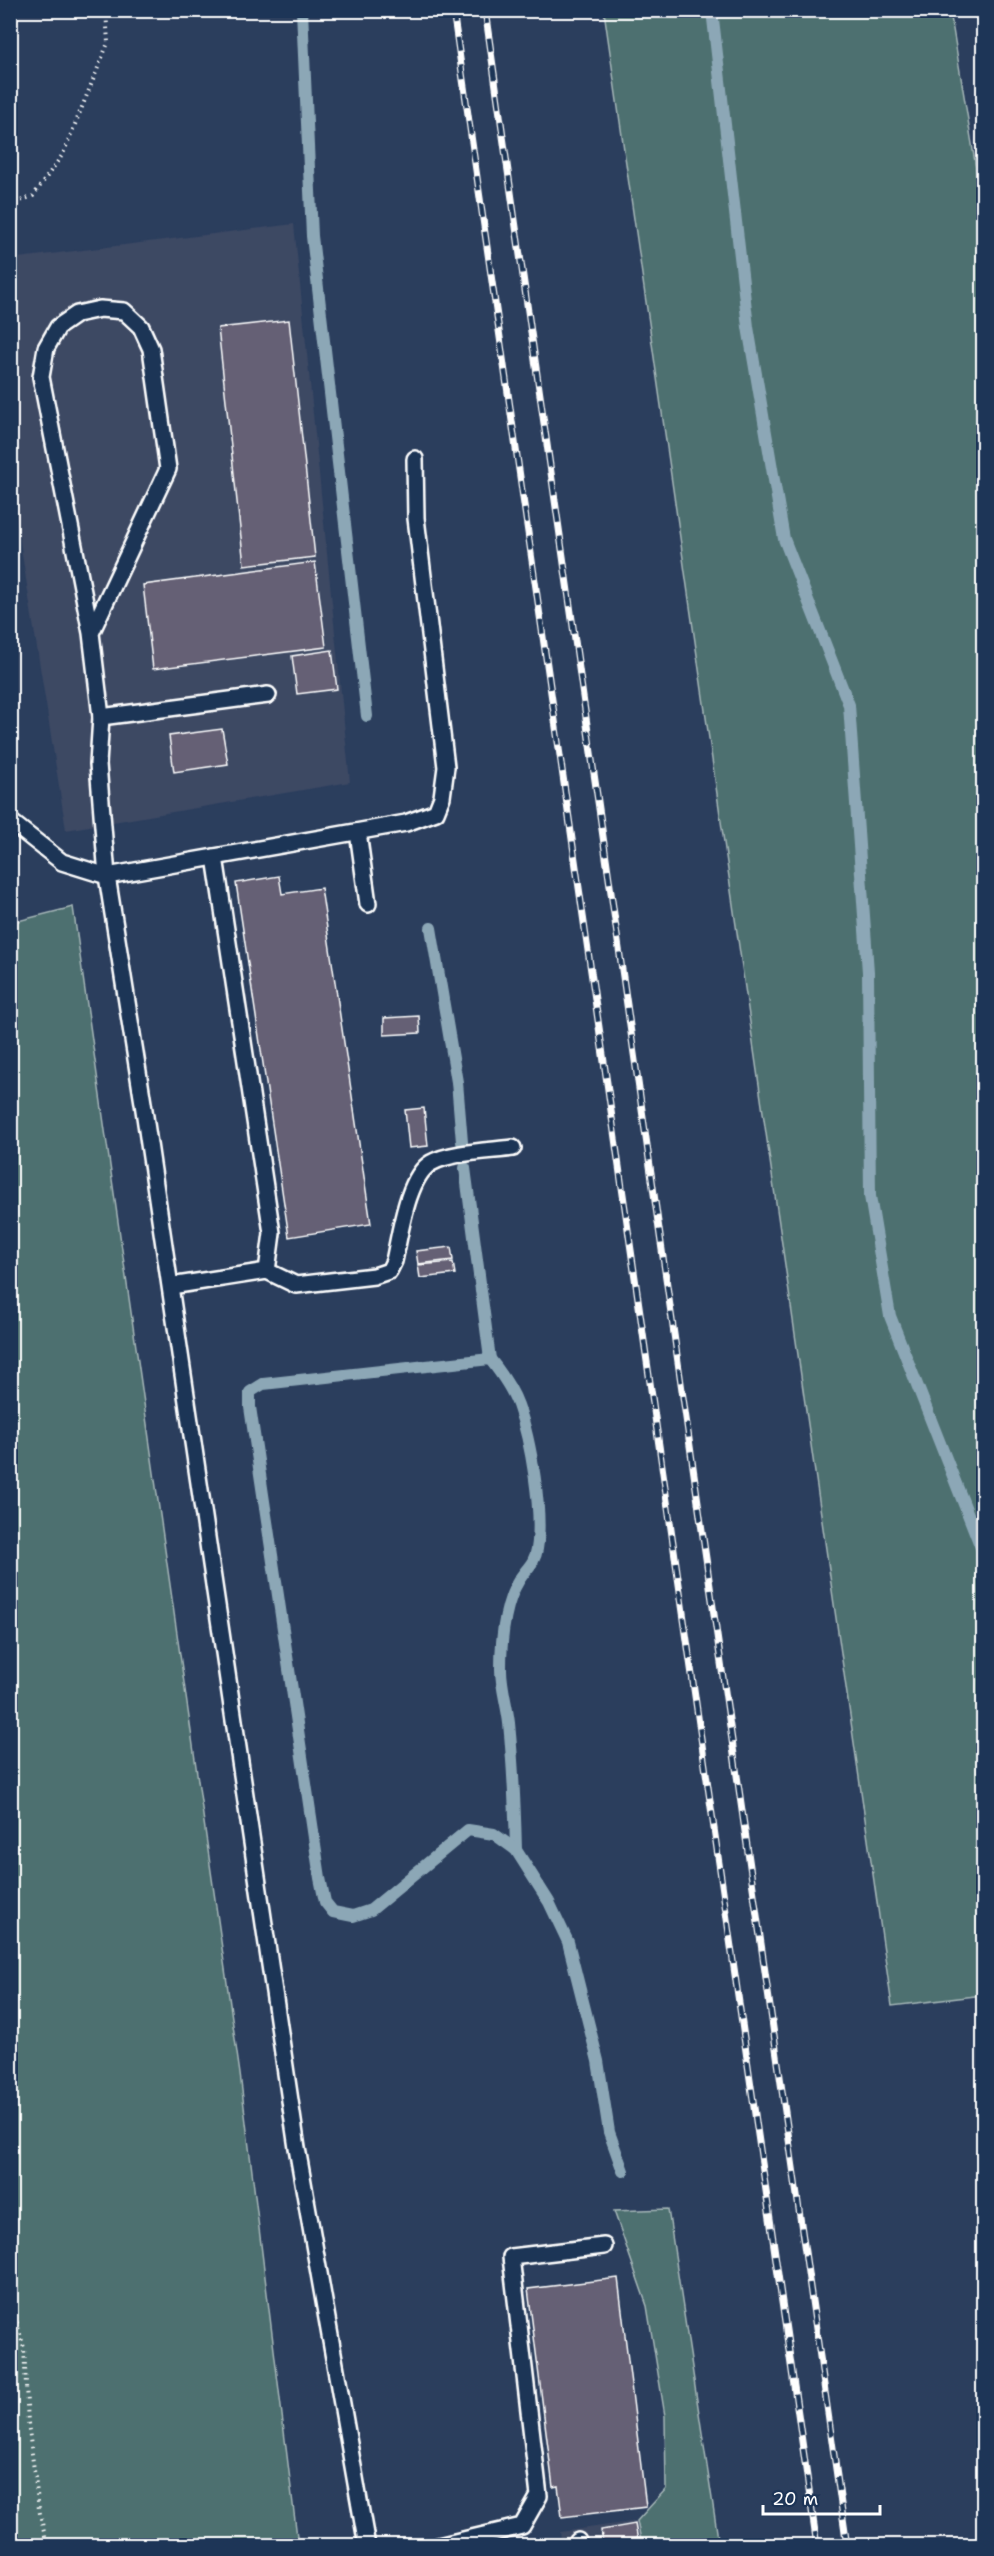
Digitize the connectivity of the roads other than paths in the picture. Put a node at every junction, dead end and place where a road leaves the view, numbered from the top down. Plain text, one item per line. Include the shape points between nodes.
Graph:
1 (415, 459) dead end
2 (91, 633) junction
3 (268, 695) dead end
4 (101, 717) junction
5 (10, 821) edge
6 (358, 832) junction
7 (215, 857) junction
8 (107, 876) junction
9 (368, 904) dead end
10 (513, 1148) dead end
11 (267, 1271) junction
12 (171, 1286) junction
13 (604, 2246) dead end
14 (368, 2546) edge
15 (438, 2546) edge

1 - 6 lane via 416,518 446,767 442,797 436,812 406,823
2 - 2 lane via 41,377 46,348 58,327 77,314 100,309 124,311 141,327 151,350 168,470
2 - 4 lane
3 - 4 lane
4 - 8 lane via 98,764
5 - 8 lane via 62,862
6 - 7 lane
6 - 9 lane
7 - 8 lane
7 - 11 lane via 272,1233
8 - 12 lane
10 - 11 lane via 448,1157 432,1162 420,1172 389,1271 296,1285
11 - 12 lane
12 - 14 lane via 297,2148
13 - 15 lane via 511,2258 539,2496 522,2526

